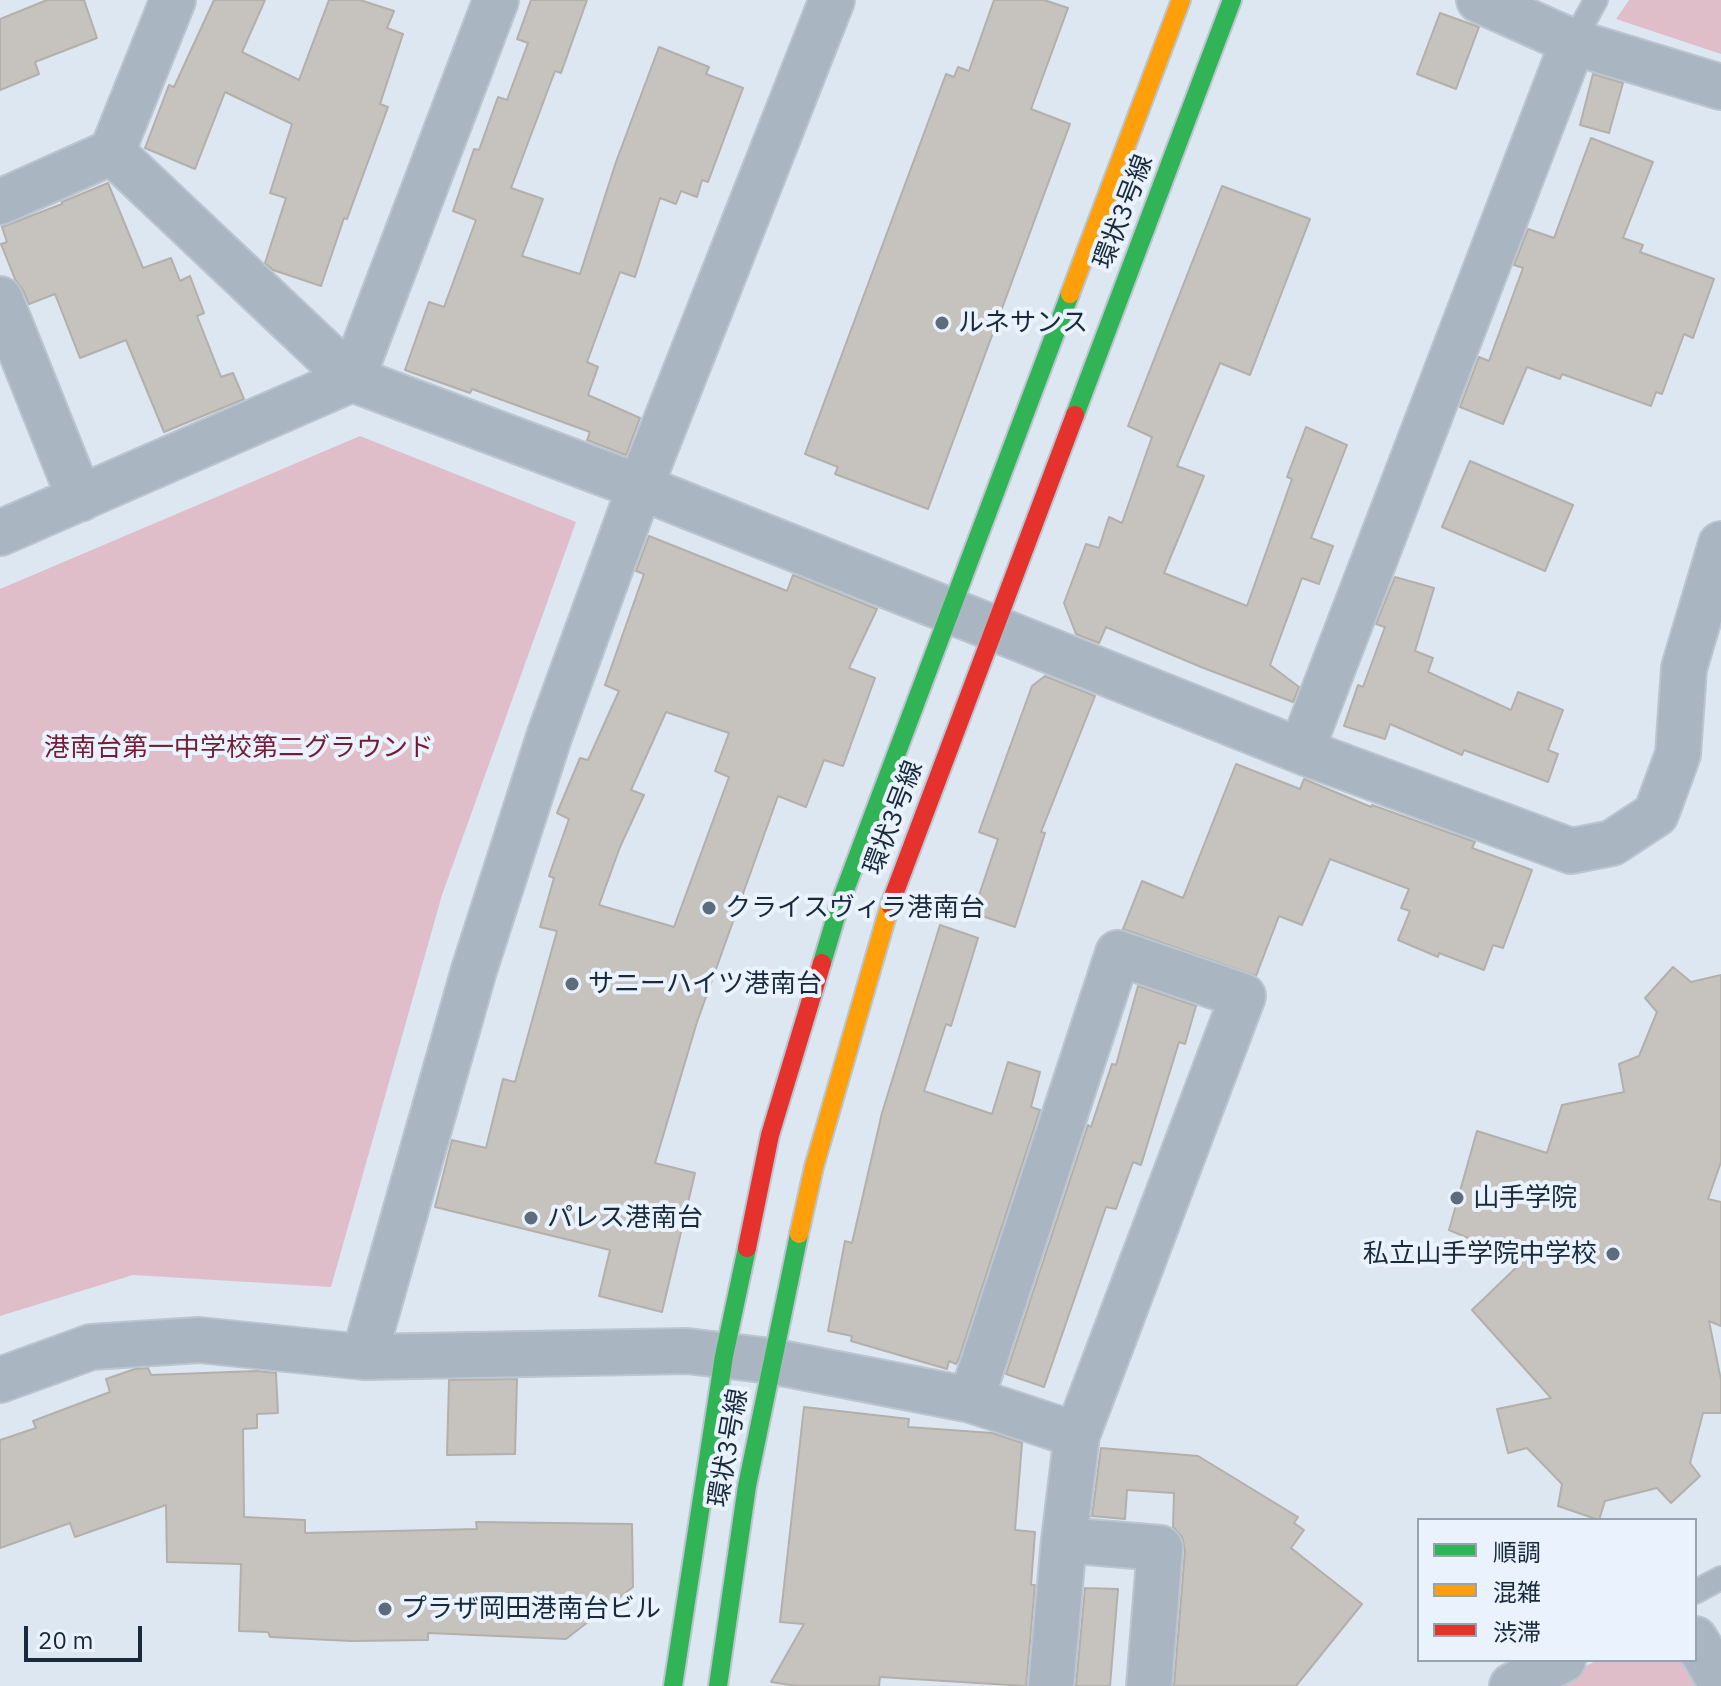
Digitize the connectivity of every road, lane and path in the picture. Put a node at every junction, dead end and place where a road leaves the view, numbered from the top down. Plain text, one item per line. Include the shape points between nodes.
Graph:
1 (173, 0) edge
2 (496, 0) edge
3 (832, 0) edge
4 (1181, 0) edge
5 (1232, 0) edge
6 (1479, 0) edge
7 (1596, 0) edge
8 (1573, 42) junction
9 (1721, 87) edge
10 (112, 152) junction
11 (0, 202) edge
12 (0, 299) edge
13 (352, 379) junction
14 (640, 487) junction
15 (80, 499) junction
16 (0, 533) edge
17 (1721, 544) edge
18 (951, 611) junction
19 (994, 629) junction
20 (1301, 751) junction
21 (724, 1356) junction
22 (364, 1357) junction
23 (771, 1361) junction
24 (0, 1380) edge
25 (971, 1400) junction
26 (1077, 1435) junction
27 (1064, 1540) junction
28 (1721, 1578) edge
29 (1697, 1591) edge
30 (1697, 1642) edge
31 (1721, 1683) edge
32 (673, 1686) edge
33 (718, 1686) edge
34 (1051, 1686) edge
35 (1149, 1686) edge

1 - 10 street
2 - 13 street
3 - 14 street
4 - 18 street, 環状3号線
5 - 19 street, 環状3号線
6 - 8 street
7 - 8 lane
8 - 9 street
8 - 20 street
10 - 11 street
10 - 13 street
12 - 15 street
13 - 14 street
13 - 15 street
14 - 18 street
14 - 22 street via 550,734 479,956
15 - 16 street
17 - 20 street via 1684,668 1678,754 1656,814 1612,843 1571,851
18 - 19 street
18 - 21 street, 環状3号線 via 840,903 770,1135
19 - 20 street
19 - 23 street, 環状3号線 via 893,894 814,1167
21 - 22 street via 687,1351
21 - 23 street
21 - 32 street, 環状3号線
22 - 24 street via 199,1340 91,1347
23 - 25 street
23 - 33 street, 環状3号線
25 - 26 street
25 - 26 street via 1118,953 1243,996
26 - 27 street
27 - 34 street
27 - 35 street via 1160,1548
28 - 29 lane
30 - 31 street

